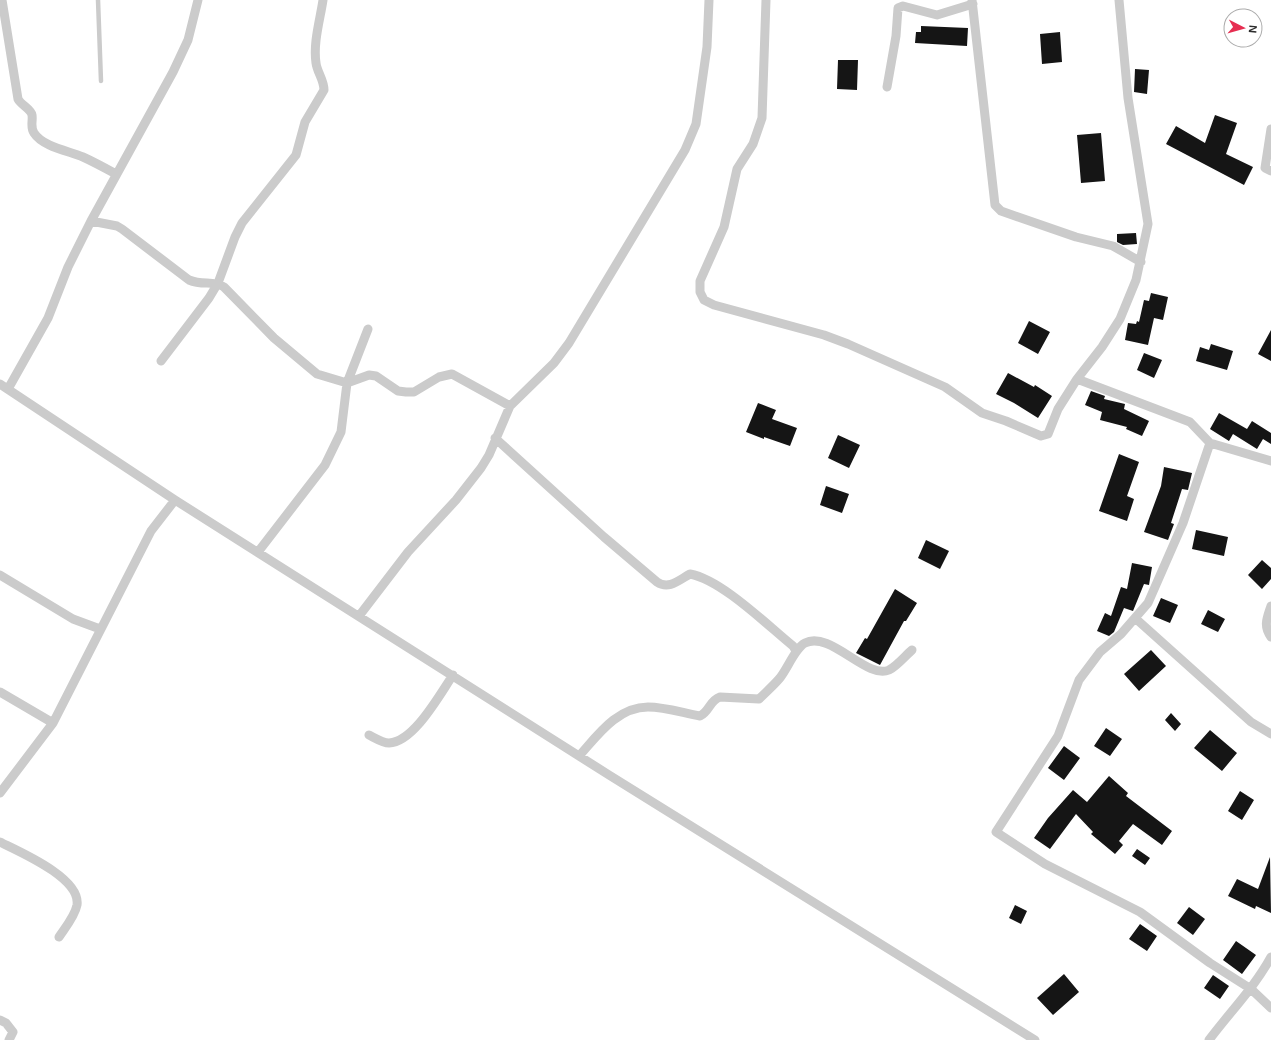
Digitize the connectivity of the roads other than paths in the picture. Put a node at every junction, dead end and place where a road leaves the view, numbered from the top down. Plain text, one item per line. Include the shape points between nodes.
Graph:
1 (2, 0) edge
2 (98, 0) edge
3 (198, 0) edge
4 (324, 0) edge
5 (709, 0) edge
6 (766, 0) edge
7 (1119, 0) edge
8 (973, 2) edge
9 (101, 81) dead end
10 (887, 87) dead end
11 (1271, 129) edge
12 (1271, 171) edge
13 (116, 174) junction
14 (91, 221) junction
15 (1141, 262) junction
16 (218, 283) junction
17 (368, 329) dead end
18 (161, 361) dead end
19 (1077, 379) junction
20 (347, 383) junction
21 (4, 387) edge
22 (510, 406) junction
23 (495, 438) junction
24 (1210, 443) junction
25 (1271, 451) edge
26 (1268, 460) edge
27 (176, 500) junction
28 (258, 552) junction
29 (0, 575) edge
30 (1271, 606) edge
31 (359, 616) junction
32 (1135, 618) junction
33 (100, 630) junction
34 (1271, 637) edge
35 (912, 650) dead end
36 (796, 651) junction
37 (453, 675) junction
38 (0, 692) edge
39 (53, 723) junction
40 (1271, 734) edge
41 (369, 735) dead end
42 (579, 756) junction
43 (0, 793) edge
44 (0, 842) edge
45 (59, 937) dead end
46 (1271, 957) edge
47 (1251, 989) junction
48 (1271, 1008) edge
49 (0, 1020) edge
50 (9, 1040) edge
51 (1035, 1040) edge
52 (1209, 1040) edge

1 - 13 street via 18,99 31,111 34,133 47,143
2 - 9 lane
3 - 13 street via 188,40 173,72
4 - 16 street via 315,50 316,65 324,84 322,95 305,122 296,155 242,223
5 - 22 street via 707,46 696,124 685,150 569,343 554,364
6 - 19 street via 762,118 753,144 737,169 724,227 700,280 700,292 704,300 848,344 944,388 982,413 1041,436 1048,434 1058,409
7 - 15 street via 1128,98 1148,224
8 - 10 street via 937,15 903,6 898,8
8 - 15 street via 995,205 1001,211 1076,237 1113,246
11 - 12 street via 1265,168
13 - 14 street
14 - 16 street via 122,228 189,280 199,284
14 - 21 street via 48,318
15 - 19 street via 1131,297 1120,319
16 - 18 street
16 - 20 street via 312,372
17 - 20 street
19 - 24 street via 1190,422
20 - 22 street via 369,375 376,376 398,391 414,392 439,376 452,374
20 - 28 street via 340,432 325,464
21 - 27 street
22 - 23 street
23 - 31 street via 481,468 456,500 408,552
23 - 36 street via 662,586 668,586 690,574 703,578 729,594
24 - 26 street
24 - 32 street via 1183,524 1148,603
25 - 26 street
27 - 28 street
27 - 33 street via 151,531
28 - 31 street
29 - 33 street via 73,619
30 - 34 street via 1266,622 1266,630
31 - 37 street
32 - 40 street via 1251,722
32 - 47 street via 1100,652 1078,680 1058,736 996,832 1045,864 1140,912 1210,963
33 - 39 street
35 - 36 street via 889,670 882,672 815,640 805,643
36 - 42 street via 779,679 759,699 720,697 714,699 706,713 700,716 646,707 625,713 606,725
37 - 41 street via 418,724 405,736 396,742 387,743
37 - 42 street
38 - 39 street
39 - 43 street
42 - 51 street
44 - 45 street via 25,854 68,882 77,899 77,905
46 - 47 street
47 - 48 street
47 - 52 street via 1229,1012
49 - 50 street via 13,1032

